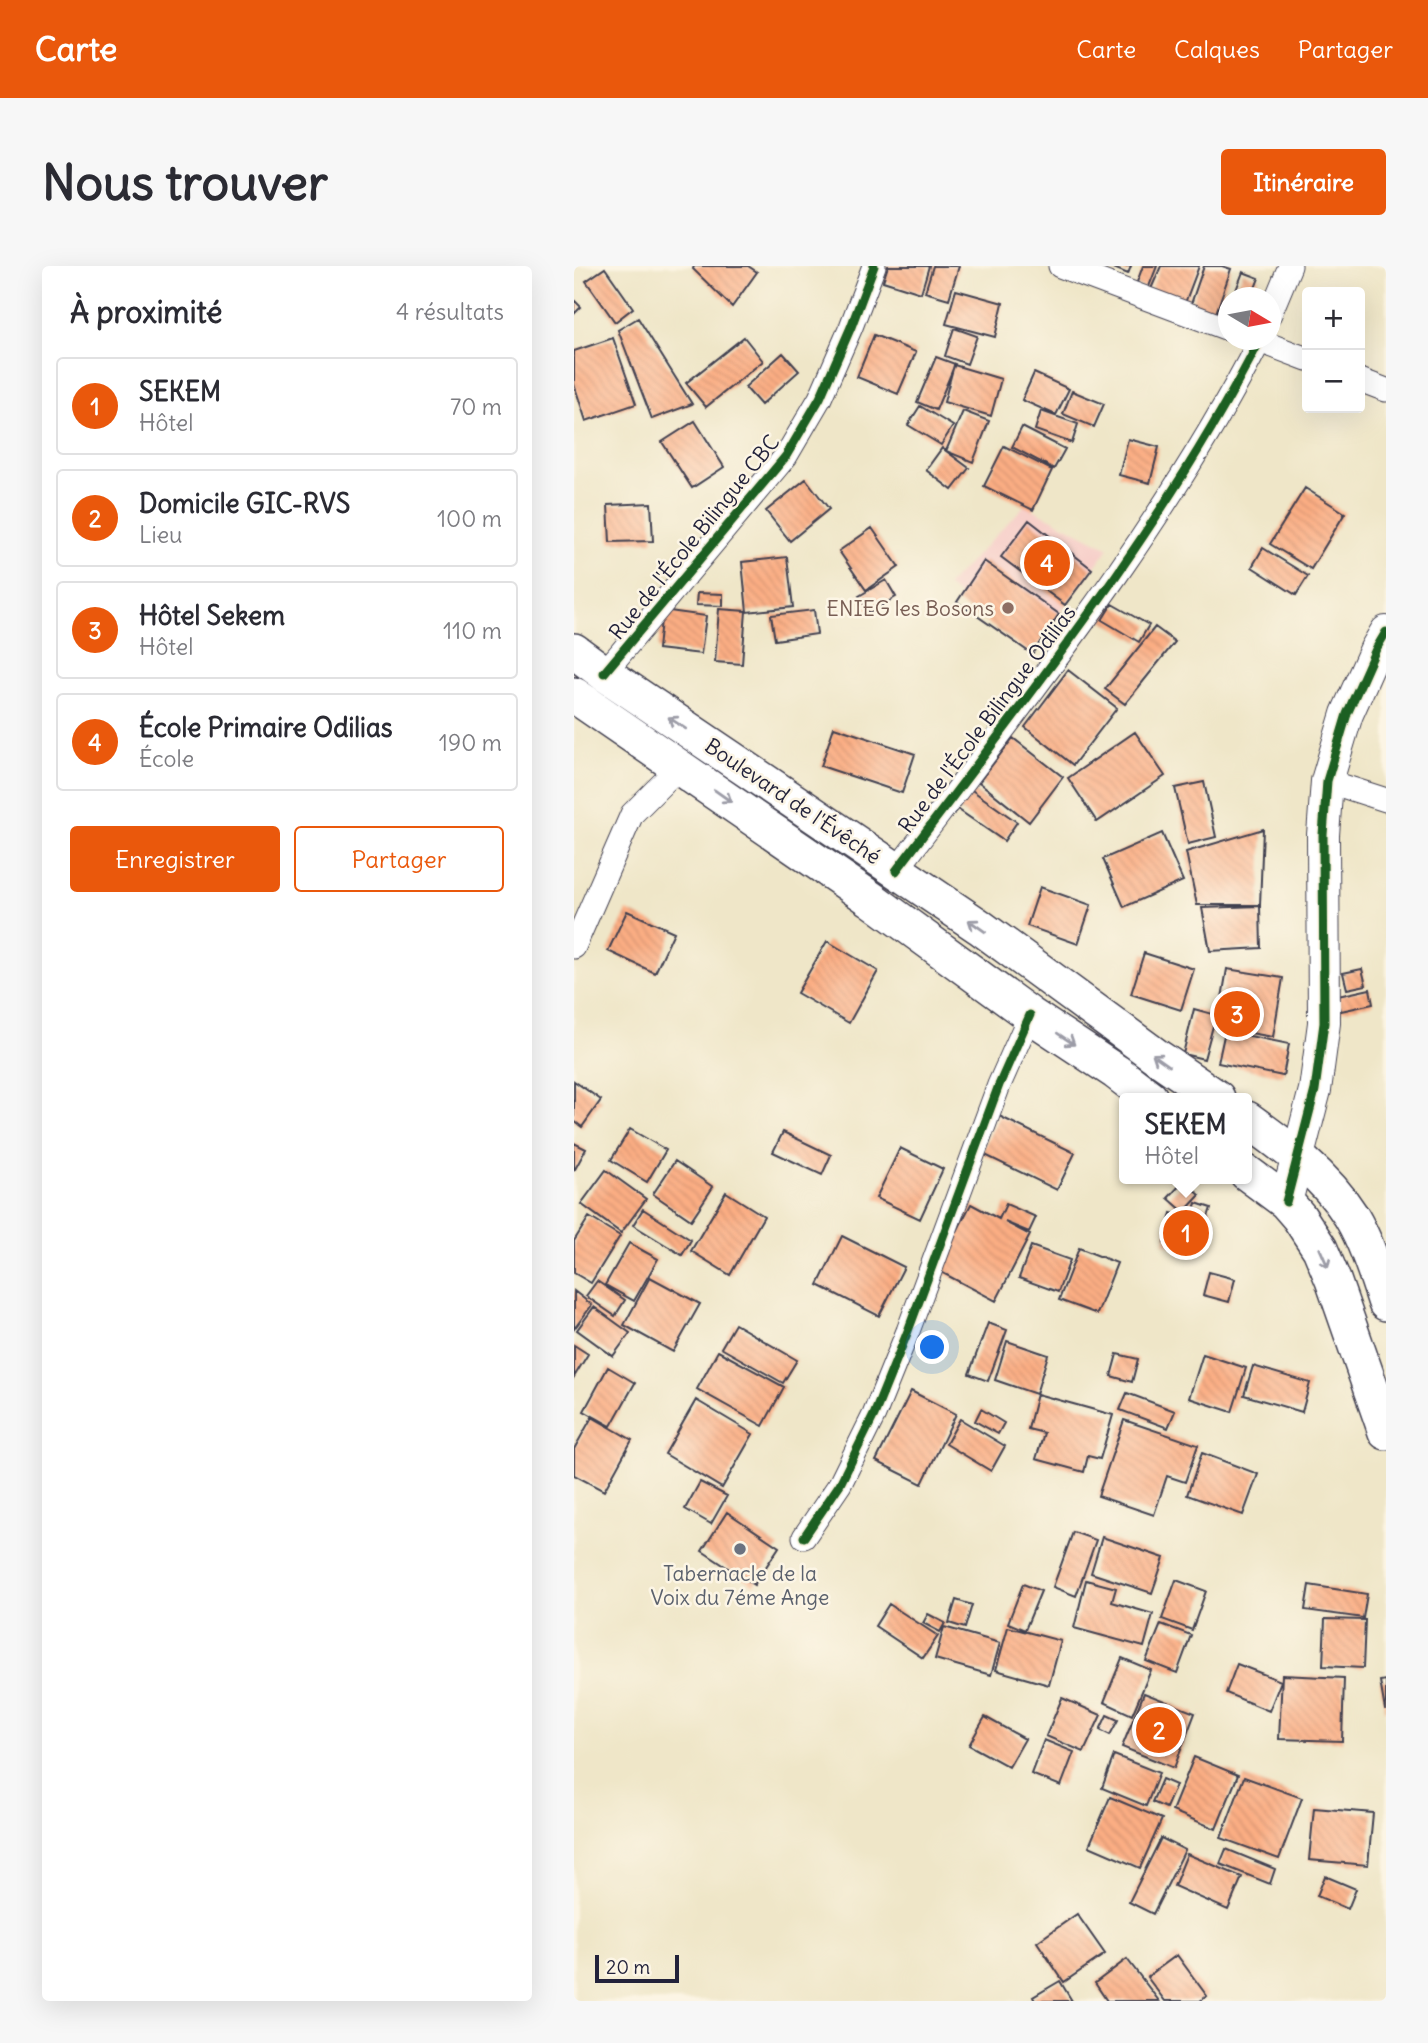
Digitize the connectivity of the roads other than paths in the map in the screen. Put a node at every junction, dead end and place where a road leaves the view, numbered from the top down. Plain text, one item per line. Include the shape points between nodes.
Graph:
1 (874, 266) edge
2 (1060, 266) edge
3 (1290, 266) edge
4 (1281, 288) edge
5 (1218, 325) edge
6 (1281, 349) edge
7 (1253, 350) edge
8 (1302, 357) edge
9 (1365, 382) edge
10 (1386, 390) edge
11 (1386, 632) edge
12 (574, 651) edge
13 (604, 673) junction
14 (574, 695) edge
15 (680, 766) junction
16 (1327, 781) junction
17 (1386, 800) edge
18 (896, 871) junction
19 (574, 947) edge
20 (1030, 1015) junction
21 (1143, 1093) edge
22 (1210, 1093) edge
23 (1252, 1123) edge
24 (1298, 1156) junction
25 (1252, 1177) edge
26 (1286, 1202) junction
27 (1386, 1303) edge
28 (1386, 1432) edge
29 (804, 1537) dead end

1 - 13 street, Rue de l'École Bilingue CBC via 820,398 786,456
2 - 5 street
3 - 4 street
6 - 8 street
7 - 18 street, Rue de l'École Bilingue Odilias via 1184,476
9 - 10 street
11 - 16 street via 1347,714
12 - 13 main road, Boulevard de l'Évêché
18 -> 13 main road, Boulevard de l'Évêché
14 - 15 main road, Boulevard de l'Évêché
15 - 19 street via 632,814
15 -> 20 main road, Boulevard de l'Évêché
16 - 17 street
16 - 24 street via 1324,1023 1315,1090
22 -> 18 main road, Boulevard de l'Évêché
20 -> 21 main road, Boulevard de l'Évêché
20 - 29 street via 874,1415 840,1484
23 - 24 main road
24 - 26 street
24 - 27 main road via 1350,1216
25 - 26 main road
26 -> 28 main road via 1325,1259

